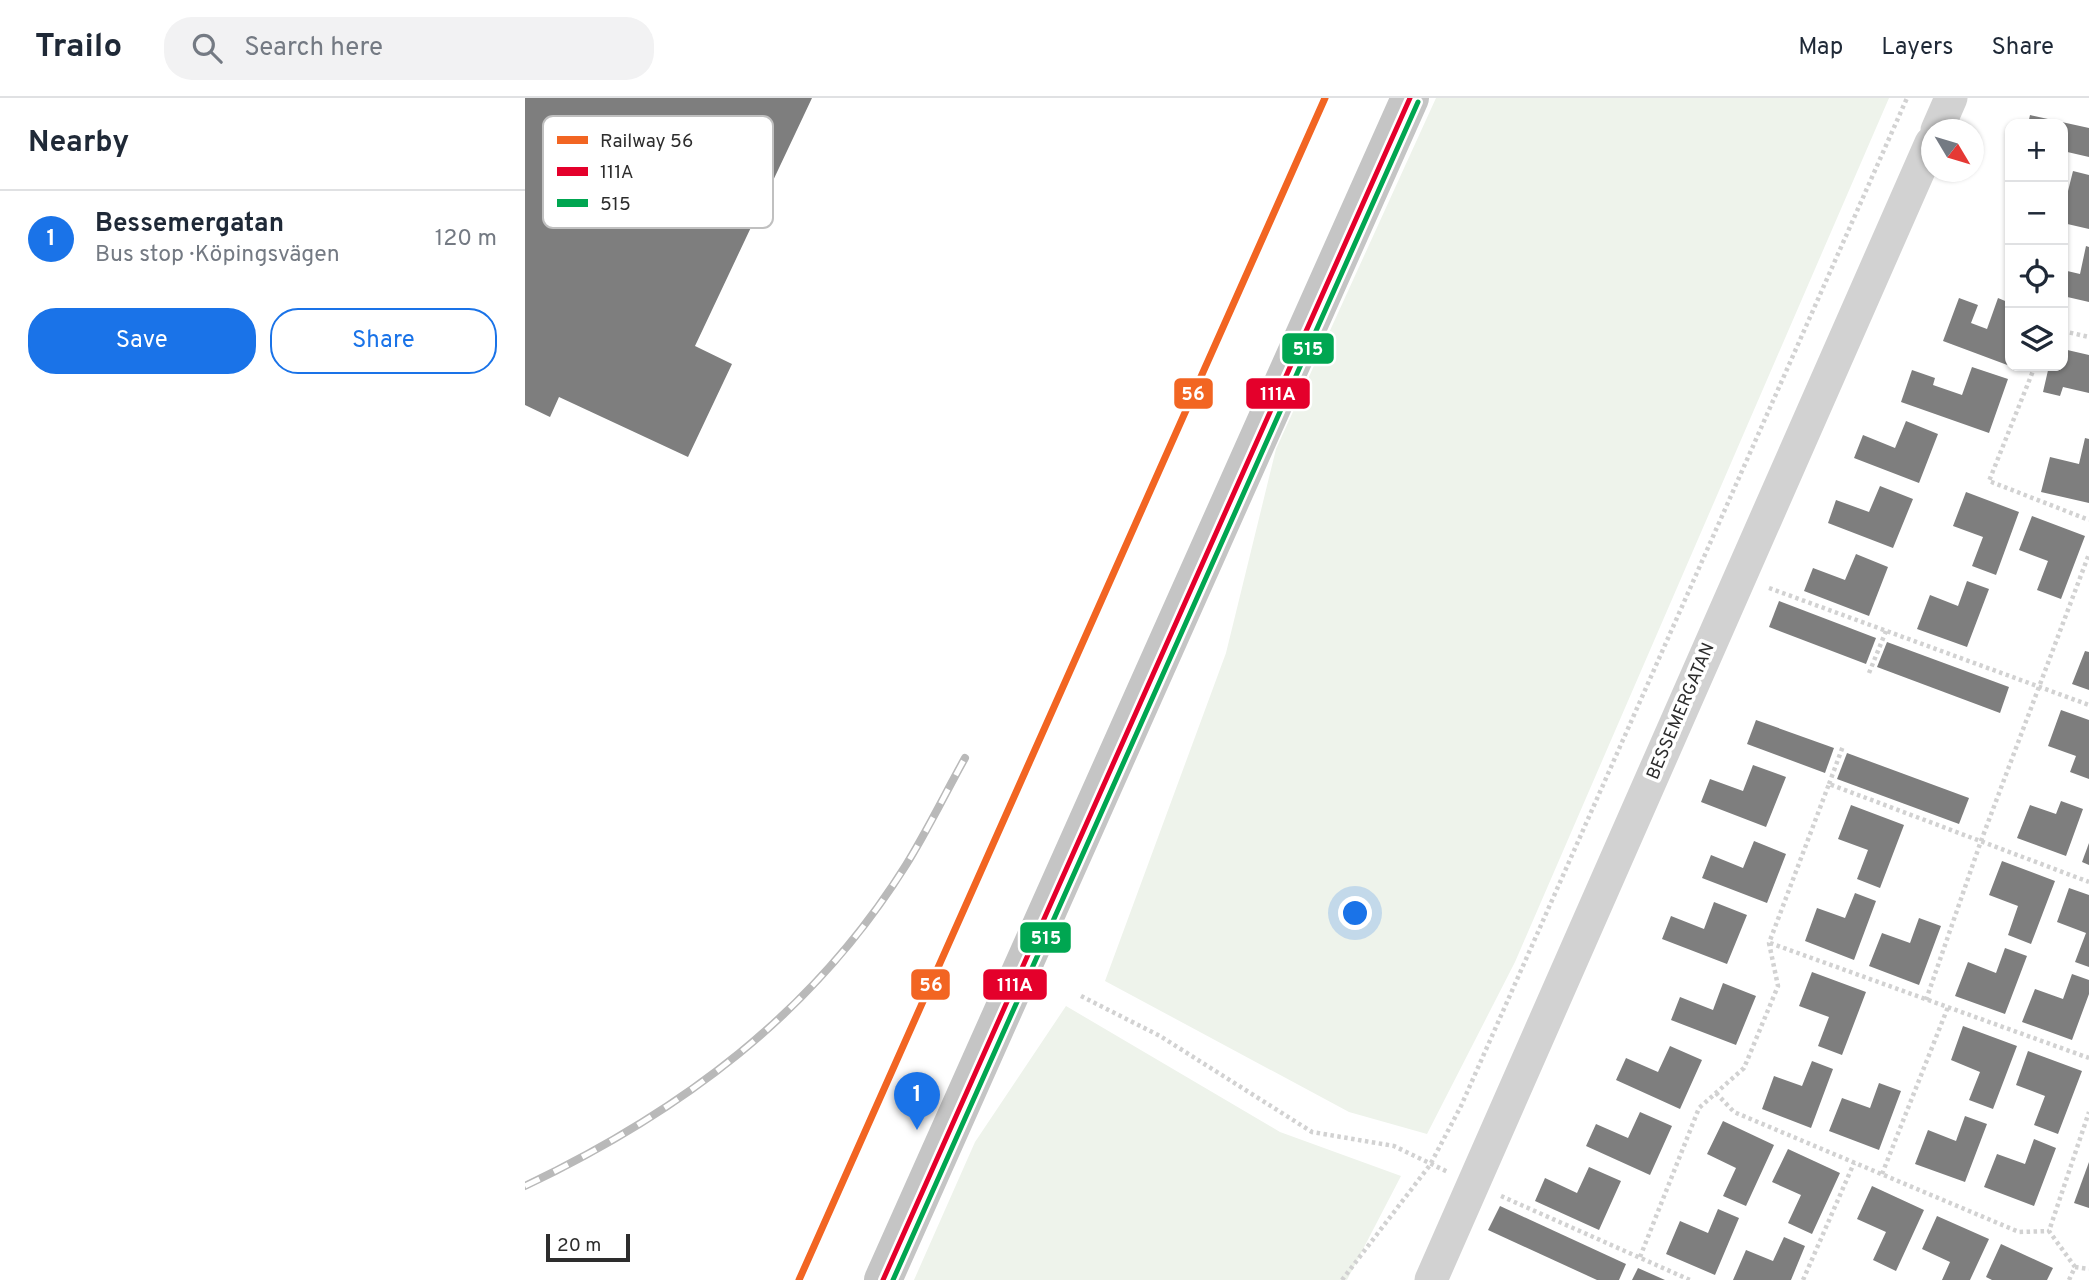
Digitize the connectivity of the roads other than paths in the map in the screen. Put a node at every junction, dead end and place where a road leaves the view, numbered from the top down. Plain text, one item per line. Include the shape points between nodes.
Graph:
1 (1410, 98) edge
2 (1951, 98) edge
3 (1942, 119) edge
4 (1921, 166) edge
5 (883, 1280) edge
6 (1431, 1280) edge

1 - 5 main road
2 - 3 street
4 - 6 street, BESSEMERGATAN

